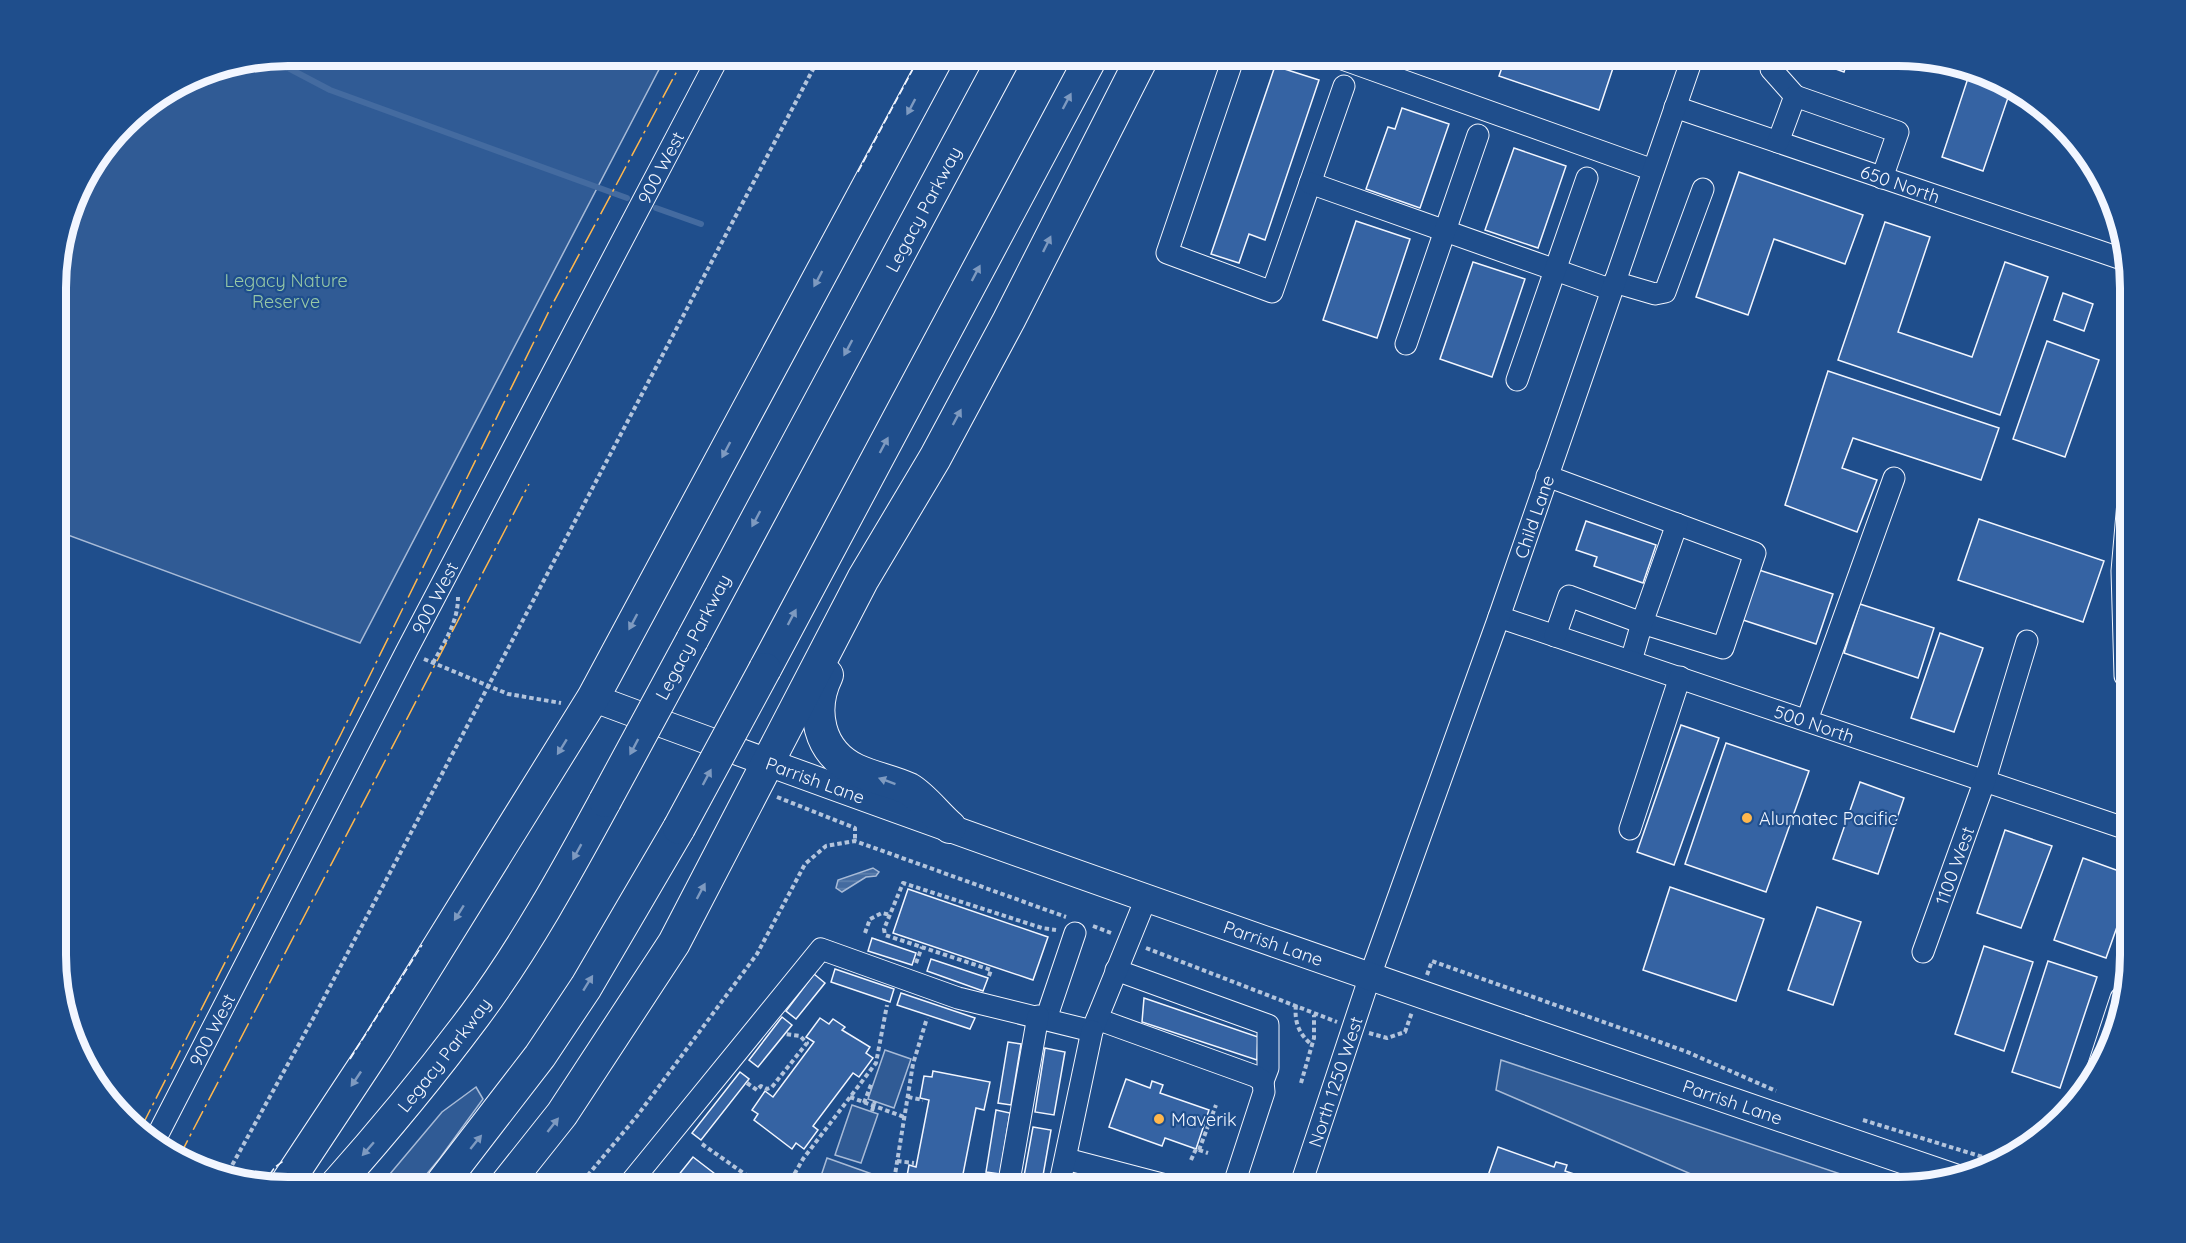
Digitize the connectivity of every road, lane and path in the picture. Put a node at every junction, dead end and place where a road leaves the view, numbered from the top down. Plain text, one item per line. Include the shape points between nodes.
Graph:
1 (714, 66) edge
2 (815, 66) edge
3 (932, 66) edge
4 (1000, 66) edge
5 (1087, 66) edge
6 (1138, 66) edge
7 (1231, 66) edge
8 (1362, 66) edge
9 (1690, 66) edge
10 (1772, 66) edge
11 (1344, 86) dead end
12 (1795, 96) junction
13 (1675, 107) junction
14 (1478, 135) dead end
15 (1778, 142) junction
16 (1653, 170) junction
17 (1587, 178) dead end
18 (1882, 178) junction
19 (1310, 183) junction
20 (1703, 189) dead end
21 (1445, 231) junction
22 (2118, 258) edge
23 (1555, 270) junction
24 (1613, 286) junction
25 (1406, 344) dead end
26 (1517, 380) dead end
27 (935, 458) junction
28 (1547, 476) junction
29 (1894, 478) dead end
30 (1677, 524) junction
31 (452, 566) junction
32 (1499, 616) junction
33 (1642, 623) junction
34 (1555, 636) junction
35 (2027, 641) dead end
36 (406, 652) junction
37 (1630, 661) junction
38 (433, 663) junction
39 (1680, 677) junction
40 (490, 685) junction
41 (803, 696) junction
42 (581, 701) junction
43 (1807, 720) junction
44 (768, 763) junction
45 (1985, 780) junction
46 (875, 801) junction
47 (950, 827) junction
48 (2120, 827) edge
49 (1630, 829) dead end
50 (1146, 896) junction
51 (890, 915) junction
52 (1069, 932) joint
53 (865, 933) dead end
54 (922, 947) junction
55 (1145, 948) dead end
56 (1923, 952) dead end
57 (1431, 965) dead end
58 (915, 968) dead end
59 (1116, 970) junction
60 (989, 976) dead end
61 (1370, 976) junction
62 (887, 1005) dead end
63 (1296, 1005) junction
64 (1314, 1015) junction
65 (1320, 1017) dead end
66 (927, 1018) dead end
67 (1042, 1018) junction
68 (1094, 1025) junction
69 (1407, 1026) dead end
70 (785, 1034) dead end
71 (1382, 1037) dead end
72 (1312, 1045) junction
73 (1263, 1081) junction
74 (872, 1082) dead end
75 (747, 1083) dead end
76 (1301, 1083) dead end
77 (1777, 1091) dead end
78 (850, 1097) junction
79 (908, 1097) junction
80 (923, 1100) dead end
81 (864, 1102) junction
82 (1216, 1105) dead end
83 (904, 1117) junction
84 (1862, 1120) dead end
85 (158, 1135) edge
86 (702, 1144) dead end
87 (1199, 1150) junction
88 (1208, 1153) dead end
89 (1987, 1158) edge
90 (1066, 1159) junction
91 (1191, 1160) dead end
92 (897, 1161) junction
93 (915, 1163) dead end
94 (230, 1169) edge
95 (1941, 1173) edge
96 (746, 1175) joint
97 (291, 1177) edge
98 (344, 1177) edge
99 (447, 1177) edge
100 (512, 1177) edge
101 (635, 1177) edge
102 (748, 1177) edge
103 (793, 1177) edge
104 (895, 1177) edge
105 (1010, 1177) edge
106 (1062, 1177) edge
107 (1135, 1177) edge
108 (1236, 1177) edge
109 (1303, 1177) edge

1 - 31 street, 900 West
2 - 40 path
3 -> 42 highway
4 -> 98 highway, Legacy Parkway, bridge via 569,866 476,1013
99 -> 5 highway, bridge via 540,1056 586,987 679,828
27 -> 6 highway
7 - 19 street via 1167,253 1272,292
8 - 16 street
9 - 13 street, Child Lane
10 - 12 street
11 - 19 street
12 - 15 street
12 - 18 street via 1898,132
13 - 15 street, 650 North
13 - 16 street, Child Lane
14 - 21 street
15 - 18 street, 650 North
16 - 24 street, Child Lane
17 - 23 street
18 - 22 street, 650 North
19 - 21 street
20 - 24 street via 1665,292 1654,294
21 - 23 street
21 - 25 street
23 - 24 street
23 - 26 street
24 - 28 street, Child Lane
27 - 41 highway via 863,579
47 -> 27 highway via 910,790 854,769 825,742 817,719 820,690
28 - 30 street
28 - 32 street, Child Lane
29 - 43 street
30 - 33 street
30 - 33 street via 1755,553 1723,648
31 - 36 street, 900 West
31 - 38 path via 458,612
32 - 34 street, 500 North
32 - 61 street, Child Lane
33 - 34 street via 1569,596
33 - 37 street
34 - 37 street, 500 North
35 - 45 street, 1100 West
36 - 38 path
36 - 85 street, 900 West
37 - 39 street, 500 North
38 - 40 path
39 - 43 street, 500 North
39 - 49 street
40 - 42 path via 521,697
40 - 94 path
41 - 44 highway
41 - 46 highway via 802,724 815,757
42 - 44 main road, Parrish Lane
42 -> 97 highway via 376,1048
43 - 45 street, 500 North
44 - 46 main road, Parrish Lane
100 -> 44 highway via 562,1114 674,943
45 - 48 street, 500 North
45 - 56 street, 1100 West
46 - 47 main road, Parrish Lane
47 - 50 main road, Parrish Lane
50 - 59 street
50 - 61 main road, Parrish Lane
51 - 52 path via 903,883 1042,928
51 - 53 path via 882,913 870,919
51 - 54 path via 885,935
52 - 67 street
54 - 58 path
54 - 60 path via 991,970
55 - 63 path
57 - 77 path via 1432,961 1498,983 1685,1051
59 - 68 street
59 - 73 street via 1268,1025 1268,1068
61 - 95 main road, Parrish Lane
61 - 109 street, North 1250 West
62 - 78 path via 876,1063
63 - 64 path
63 - 72 path via 1299,1029
64 - 65 path
64 - 72 path
66 - 79 path
67 - 68 street
67 - 101 street via 958,998 821,949
67 - 105 street
68 - 73 street
68 - 90 street
69 - 71 path via 1405,1032
70 - 75 path via 800,1036 807,1043 772,1086 757,1090
72 - 76 path
73 - 108 street via 1264,1092
74 - 81 path
78 - 81 path
78 - 103 path
79 - 80 path
79 - 83 path
81 - 83 path
82 - 87 path
83 - 92 path
84 - 89 path
86 - 96 path
87 - 88 path
87 - 91 path
90 - 106 street
90 - 107 street
92 - 93 path
92 - 104 path
96 - 102 path

